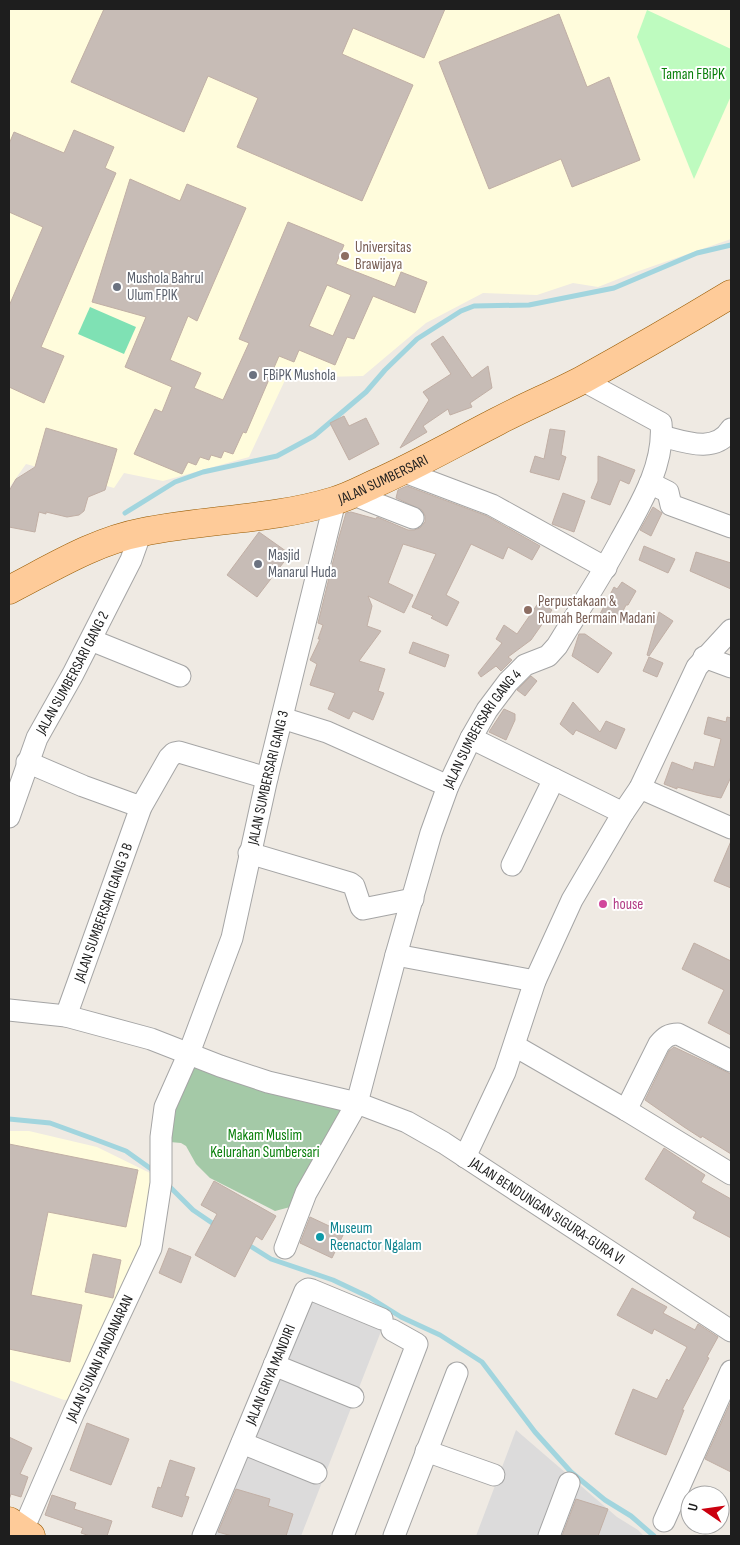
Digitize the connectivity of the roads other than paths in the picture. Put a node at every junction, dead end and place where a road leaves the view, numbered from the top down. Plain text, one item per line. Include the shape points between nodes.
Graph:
1 (731, 294) edge
2 (582, 380) junction
3 (731, 429) edge
4 (662, 436) junction
5 (402, 471) junction
6 (650, 483) junction
7 (342, 498) junction
8 (412, 518) dead end
9 (731, 527) edge
10 (140, 536) junction
11 (606, 568) junction
12 (9, 590) edge
13 (731, 630) edge
14 (91, 640) junction
15 (704, 657) junction
16 (731, 667) edge
17 (180, 676) dead end
18 (282, 718) junction
19 (471, 738) junction
20 (19, 773) edge
21 (267, 778) junction
22 (554, 779) junction
23 (448, 786) junction
24 (640, 788) junction
25 (141, 807) junction
26 (623, 813) junction
27 (9, 816) edge
28 (731, 828) edge
29 (250, 853) junction
30 (512, 865) dead end
31 (413, 899) junction
32 (396, 955) junction
33 (535, 981) junction
34 (9, 1010) edge
35 (66, 1016) junction
36 (515, 1046) junction
37 (189, 1053) junction
38 (731, 1061) edge
39 (357, 1103) junction
40 (626, 1110) junction
41 (465, 1157) junction
42 (731, 1174) edge
43 (161, 1183) joint
44 (285, 1248) dead end
45 (731, 1331) edge
46 (274, 1365) junction
47 (731, 1370) edge
48 (457, 1374) dead end
49 (353, 1397) dead end
50 (242, 1442) junction
51 (426, 1452) junction
52 (316, 1473) dead end
53 (494, 1475) dead end
54 (568, 1484) dead end
55 (664, 1521) dead end
56 (21, 1529) edge
57 (204, 1536) edge
58 (342, 1536) edge
59 (394, 1536) edge
60 (549, 1536) edge

1 - 2 main road, JALAN SUMBERSARI
2 - 4 street via 661,423
2 - 5 main road, JALAN SUMBERSARI
3 - 4 street via 720,441 704,445
4 - 6 street, JALAN SUMBERSARI GANG 4
5 - 7 main road, JALAN SUMBERSARI
5 - 11 street via 492,505
6 - 9 street via 668,492 672,506
6 - 11 street, JALAN SUMBERSARI GANG 4
7 - 8 street via 359,497
7 - 10 main road, JALAN SUMBERSARI via 283,513
7 - 18 street, JALAN SUMBERSARI GANG 3
10 - 12 main road, JALAN SUMBERSARI via 102,544
10 - 14 street, JALAN SUMBERSARI GANG 2
11 - 19 street, JALAN SUMBERSARI GANG 4 via 557,646 548,656 525,665 508,682
13 - 15 street
14 - 17 street
14 - 20 street, JALAN SUMBERSARI GANG 2
15 - 16 street
15 - 24 street
18 - 21 street, JALAN SUMBERSARI GANG 3
18 - 23 street via 327,732
19 - 22 street
19 - 23 street, JALAN SUMBERSARI GANG 4
20 - 25 street via 83,786
20 - 27 street, JALAN SUMBERSARI GANG 2
21 - 25 street, JALAN SUMBERSARI GANG 3 B via 174,753
21 - 29 street, JALAN SUMBERSARI GANG 3
22 - 26 street
22 - 30 street
23 - 31 street, JALAN SUMBERSARI GANG 4
24 - 26 street
24 - 28 street
25 - 35 street, JALAN SUMBERSARI GANG 3 B
26 - 33 street via 572,900
29 - 31 street via 350,883 363,909
29 - 37 street, JALAN SUMBERSARI GANG 3 via 232,938
31 - 32 street, JALAN SUMBERSARI GANG 4
32 - 33 street
32 - 39 street, JALAN SUMBERSARI GANG 4
33 - 36 street
34 - 35 street
35 - 37 street
36 - 40 street
36 - 41 street
37 - 39 street, JALAN BENDUNGAN SIGURA-GURA VI via 268,1082
37 - 43 street, JALAN SUMBERSARI GANG 3 via 165,1107
38 - 40 street via 678,1034 666,1036
39 - 41 street, JALAN BENDUNGAN SIGURA-GURA VI via 407,1122
39 - 44 street, JALAN SUMBERSARI GANG 4 via 306,1193
40 - 42 street
41 - 45 street, JALAN BENDUNGAN SIGURA-GURA VI
43 - 56 street, JALAN SUNAN PANDANARAN via 148,1256
46 - 49 street
46 - 50 street, JALAN GRIYA MANDIRI
46 - 58 street, JALAN GRIYA MANDIRI via 308,1289 387,1324 417,1344
47 - 55 street
48 - 51 street
50 - 52 street
50 - 57 street, JALAN GRIYA MANDIRI
51 - 53 street
51 - 59 street
54 - 60 street

